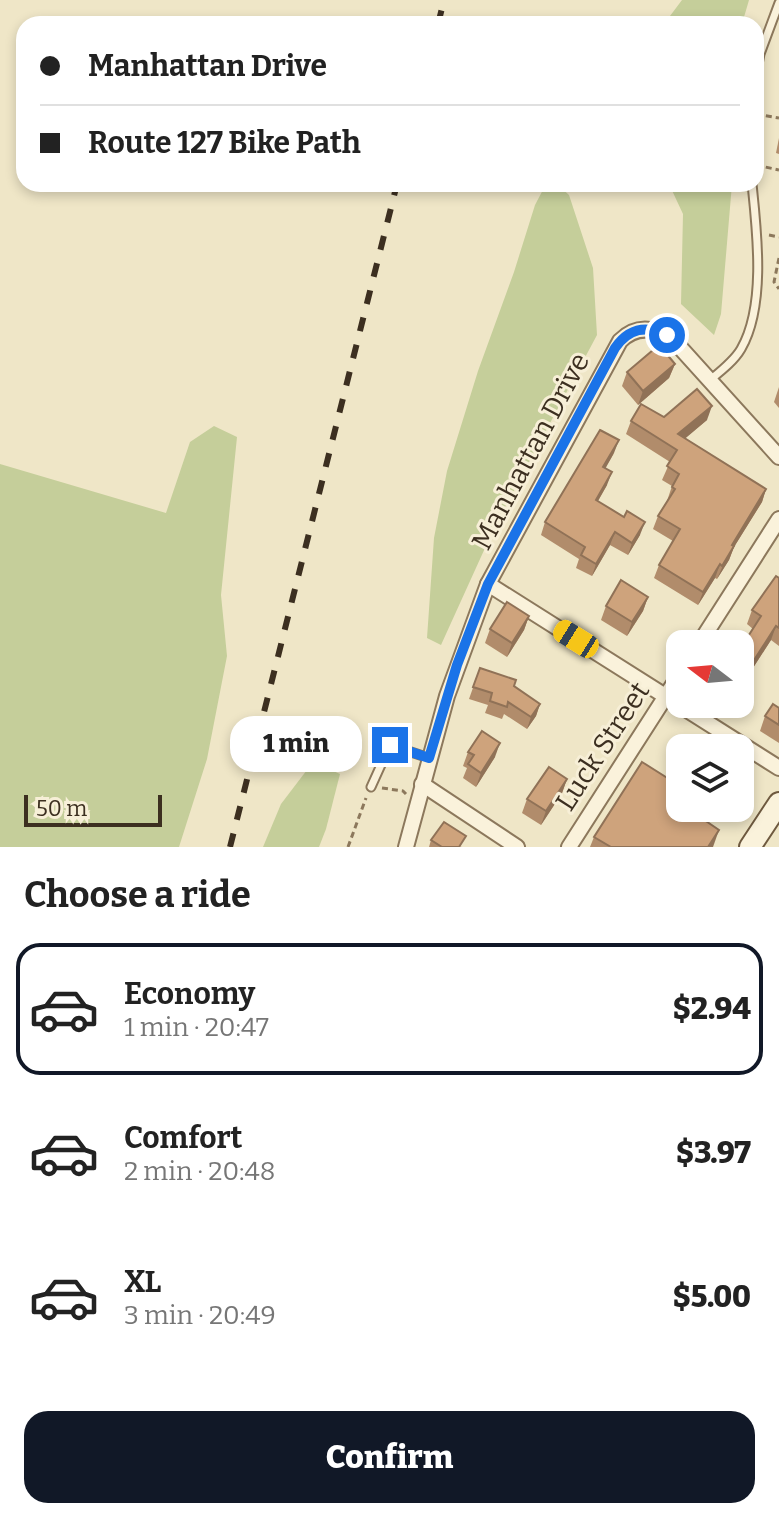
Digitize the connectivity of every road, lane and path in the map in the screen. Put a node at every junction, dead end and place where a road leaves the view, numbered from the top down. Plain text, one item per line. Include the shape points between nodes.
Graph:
1 (779, 3) edge
2 (764, 43) edge
3 (753, 192) edge
4 (779, 258) edge
5 (779, 289) edge
6 (710, 380) junction
7 (779, 457) edge
8 (779, 519) edge
9 (488, 584) junction
10 (708, 630) edge
11 (666, 695) joint
12 (702, 718) edge
13 (429, 758) junction
14 (779, 768) edge
15 (422, 784) junction
16 (371, 787) junction
17 (403, 791) dead end
18 (779, 803) edge
19 (348, 847) edge
20 (406, 847) edge
21 (517, 847) edge
22 (569, 847) edge
23 (750, 847) edge

1 - 2 lane
3 - 6 lane via 758,242 751,324 735,357
4 - 5 path via 774,282
6 - 7 street
6 - 9 street, Manhattan Drive via 667,335 649,328 626,335
8 - 10 street
9 - 11 street
9 - 13 street, Manhattan Drive
11 - 22 street, Luck Street
12 - 14 street
13 - 15 street, Manhattan Drive
13 - 16 lane via 390,745
15 - 20 street, Manhattan Drive
15 - 21 street
16 - 17 path
16 - 19 path
18 - 23 street

